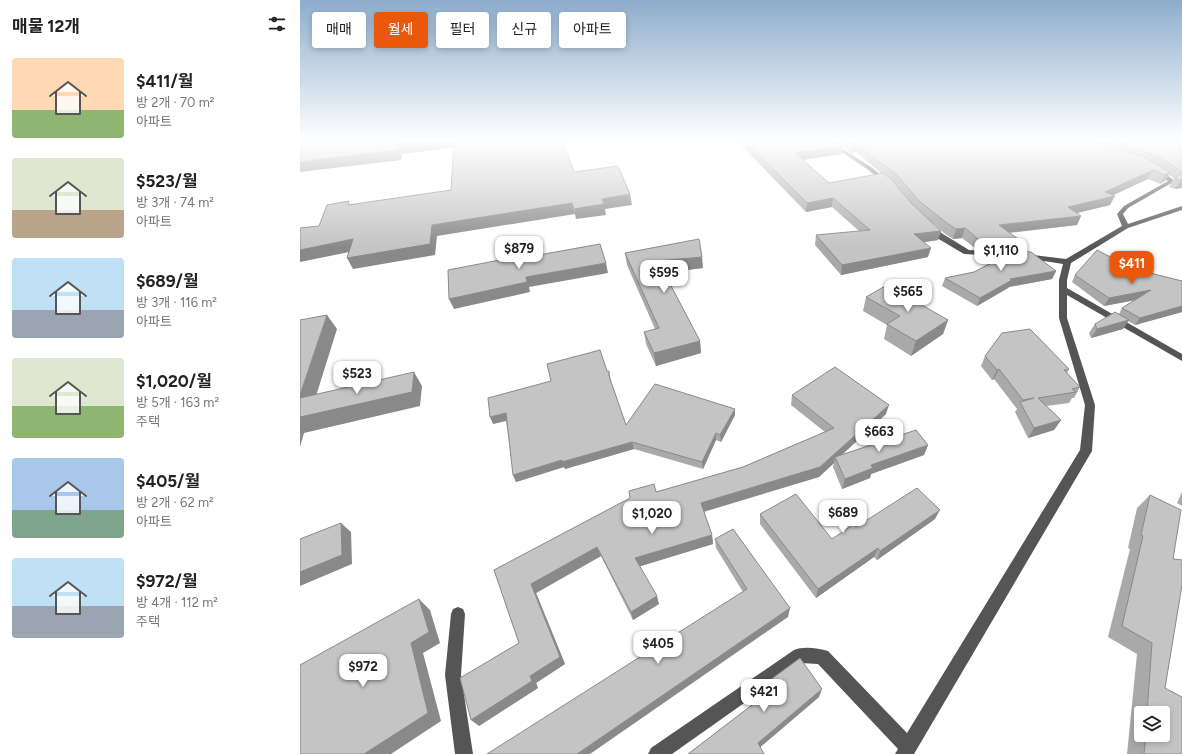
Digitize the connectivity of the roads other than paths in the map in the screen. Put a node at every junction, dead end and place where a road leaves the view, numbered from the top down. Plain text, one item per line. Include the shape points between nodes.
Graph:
1 (881, 177) edge
2 (1167, 177) edge
3 (892, 186) edge
4 (1182, 208) edge
5 (924, 221) edge
6 (1126, 227) junction
7 (1067, 262) junction
8 (1064, 290) junction
9 (1182, 358) edge
10 (458, 614) dead end
11 (906, 751) edge
12 (464, 754) edge
13 (657, 754) edge

1 - 3 street
2 - 6 street via 1172,181 1126,207 1120,214
4 - 6 street
5 - 7 street via 940,236 967,252
6 - 7 street
7 - 8 street via 1063,280
8 - 9 street
8 - 11 street via 1063,318 1090,406 1086,451
10 - 12 street via 453,675
11 - 13 street via 822,657 799,655

